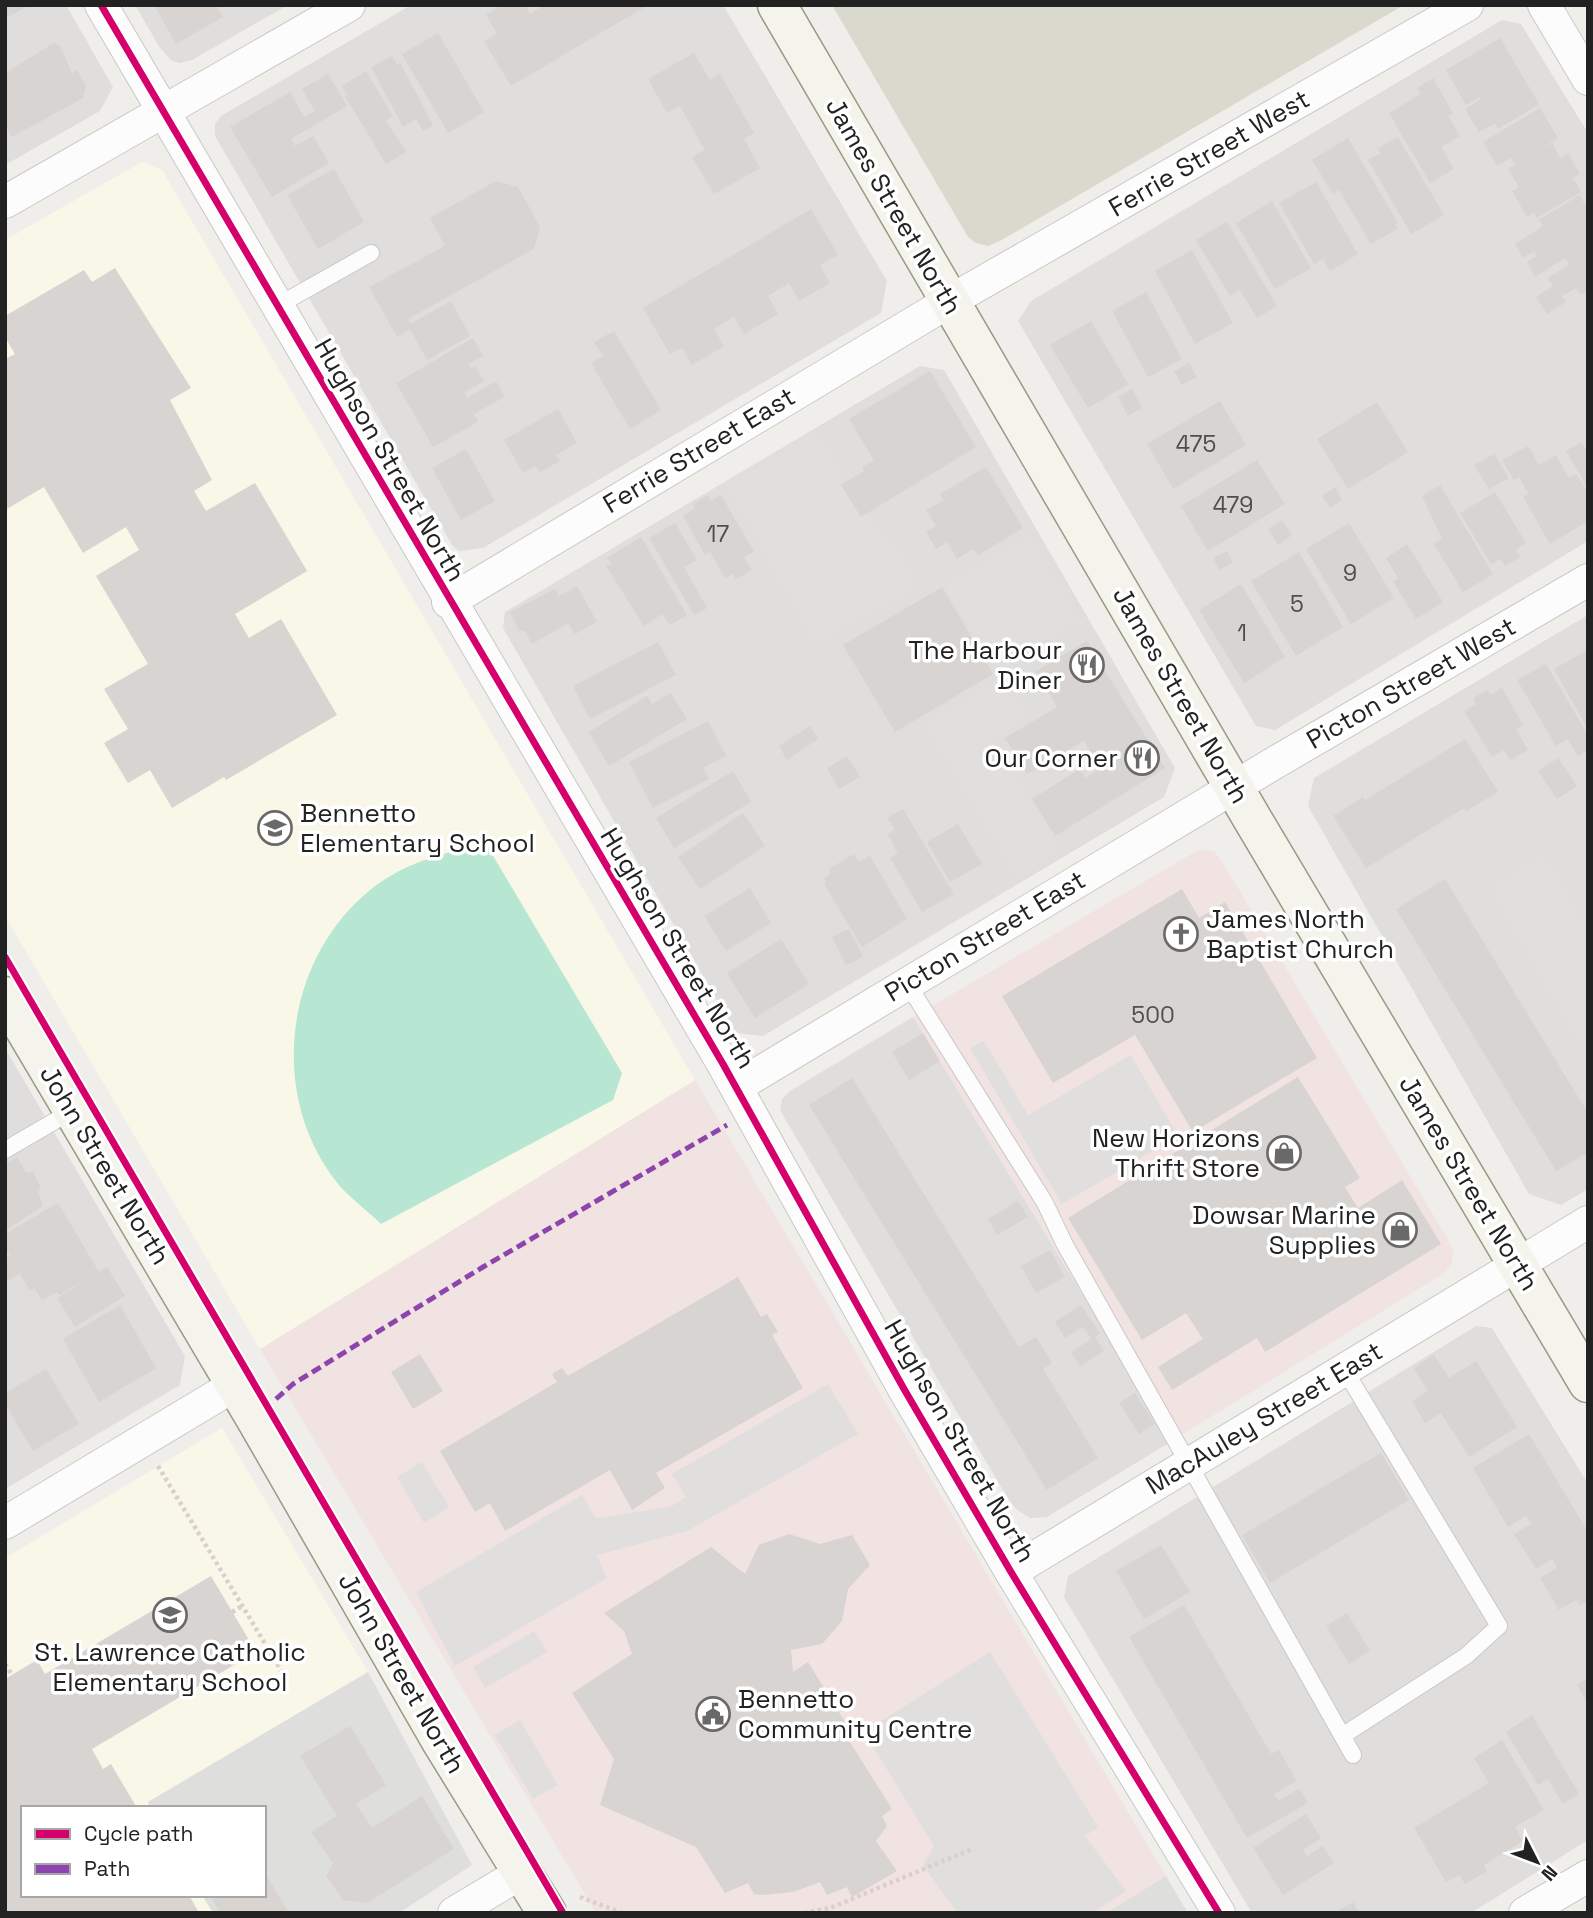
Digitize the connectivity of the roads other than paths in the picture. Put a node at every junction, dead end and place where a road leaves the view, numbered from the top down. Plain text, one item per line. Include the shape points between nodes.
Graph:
1 (101, 5) edge
2 (349, 5) edge
3 (778, 5) edge
4 (1467, 5) edge
5 (1544, 5) edge
6 (1588, 79) edge
7 (163, 113) junction
8 (5, 202) edge
9 (372, 253) dead end
10 (950, 301) junction
11 (277, 306) junction
12 (1588, 580) edge
13 (448, 602) junction
14 (1235, 787) junction
15 (907, 983) junction
16 (5, 996) edge
17 (736, 1087) junction
18 (72, 1111) junction
19 (5, 1150) edge
20 (1588, 1222) edge
21 (1518, 1264) junction
22 (1344, 1369) junction
23 (1588, 1383) edge
24 (235, 1385) junction
25 (1189, 1464) junction
26 (5, 1523) edge
27 (1011, 1572) junction
28 (1342, 1736) junction
29 (1353, 1755) dead end
30 (521, 1873) junction
31 (1588, 1876) edge
32 (454, 1913) edge
33 (547, 1913) edge
34 (1219, 1913) edge
35 (1525, 1913) edge

1 - 7 street, Hughson Street North
2 - 7 street
3 - 10 main road, James Street North
4 - 10 street, Ferrie Street West
5 - 6 street
7 - 8 street
7 - 11 street, Hughson Street North
9 - 11 lane
10 - 13 street, Ferrie Street East
10 - 14 main road, James Street North
11 - 13 street, Hughson Street North
12 - 14 street, Picton Street West
13 - 17 street, Hughson Street North
14 - 15 street, Picton Street East
14 - 21 main road, James Street North
15 - 17 street, Picton Street East
15 - 25 lane via 1045,1203
16 - 18 main road, John Street North
17 - 27 street, Hughson Street North
18 - 19 lane
18 - 24 main road, John Street North
20 - 21 street, MacAuley Street East
21 - 22 street, MacAuley Street East
21 - 23 main road, James Street North
22 - 25 street, MacAuley Street East
22 - 28 lane via 1499,1626 1466,1656
24 - 26 street
24 - 30 main road, John Street North
25 - 27 street, MacAuley Street East
25 - 28 lane
27 - 34 street, Hughson Street North
28 - 29 lane
30 - 32 street
30 - 33 main road, John Street North
31 - 35 street

